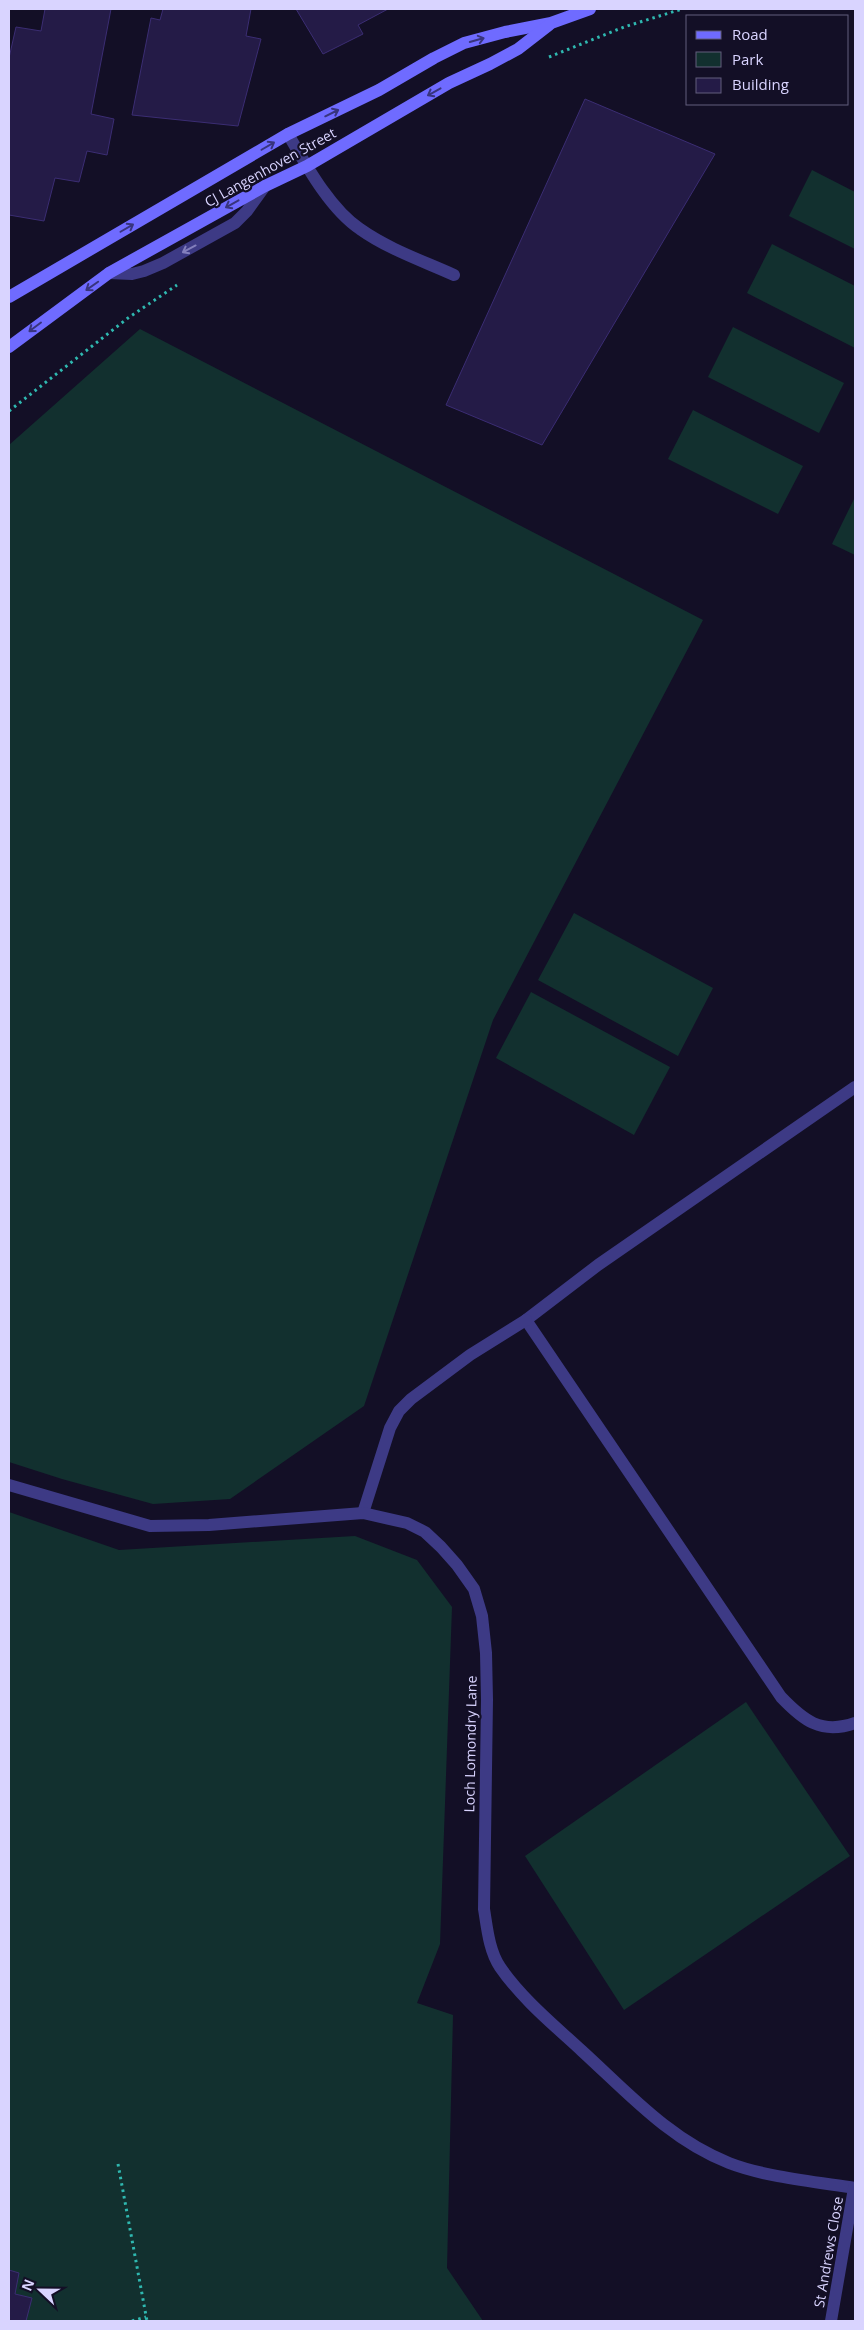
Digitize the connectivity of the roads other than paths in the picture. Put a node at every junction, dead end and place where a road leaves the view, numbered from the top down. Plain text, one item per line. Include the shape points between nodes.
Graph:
1 (590, 9) edge
2 (551, 23) junction
3 (288, 134) junction
4 (307, 166) junction
5 (265, 186) junction
6 (109, 273) junction
7 (454, 276) dead end
8 (9, 297) edge
9 (9, 347) edge
10 (855, 1087) edge
11 (526, 1320) junction
12 (9, 1485) edge
13 (362, 1513) junction
14 (855, 1723) edge
15 (855, 2188) edge
16 (831, 2321) edge

1 - 2 street, CJ Langenhoven Street
3 -> 2 street, CJ Langenhoven Street via 379,90 464,43
2 -> 4 street, CJ Langenhoven Street via 518,49 441,88
3 - 4 street
8 -> 3 street, CJ Langenhoven Street
4 - 5 street, CJ Langenhoven Street
4 - 7 street via 339,210 360,230
5 -> 6 street, CJ Langenhoven Street
5 -> 6 street via 247,211 221,232 144,271
6 -> 9 street, CJ Langenhoven Street
10 - 11 street via 598,1265
11 - 13 street via 470,1355 399,1411 390,1428
11 - 14 street via 781,1696 801,1717 820,1725 843,1727
12 - 13 street, Loch Lomondry Lane via 150,1526 209,1526
13 - 15 street, Loch Lomondry Lane via 406,1523 425,1532 457,1565 474,1590 482,1616 487,1700 484,1909 499,1966 558,2028 647,2110 687,2142 730,2163
15 - 16 street, St Andrews Close

